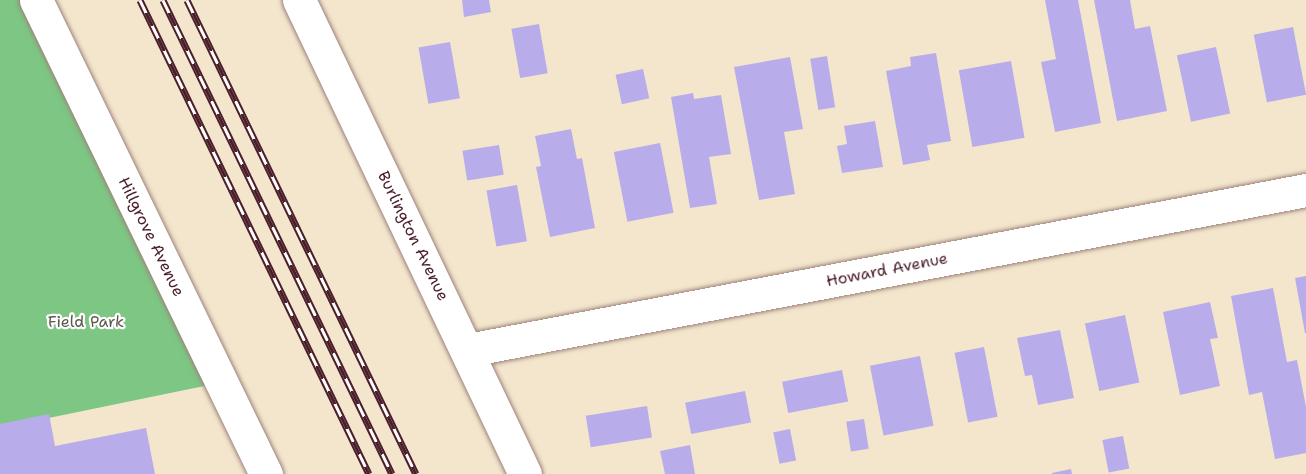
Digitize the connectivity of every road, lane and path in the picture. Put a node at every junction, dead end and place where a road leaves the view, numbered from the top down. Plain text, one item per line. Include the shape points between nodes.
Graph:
1 (36, 0) edge
2 (299, 0) edge
3 (1306, 190) edge
4 (468, 350) junction
5 (266, 474) edge
6 (525, 474) edge

1 - 5 street, Hillgrove Avenue
2 - 4 street, Burlington Avenue
3 - 4 street, Howard Avenue
4 - 6 street, Burlington Avenue

